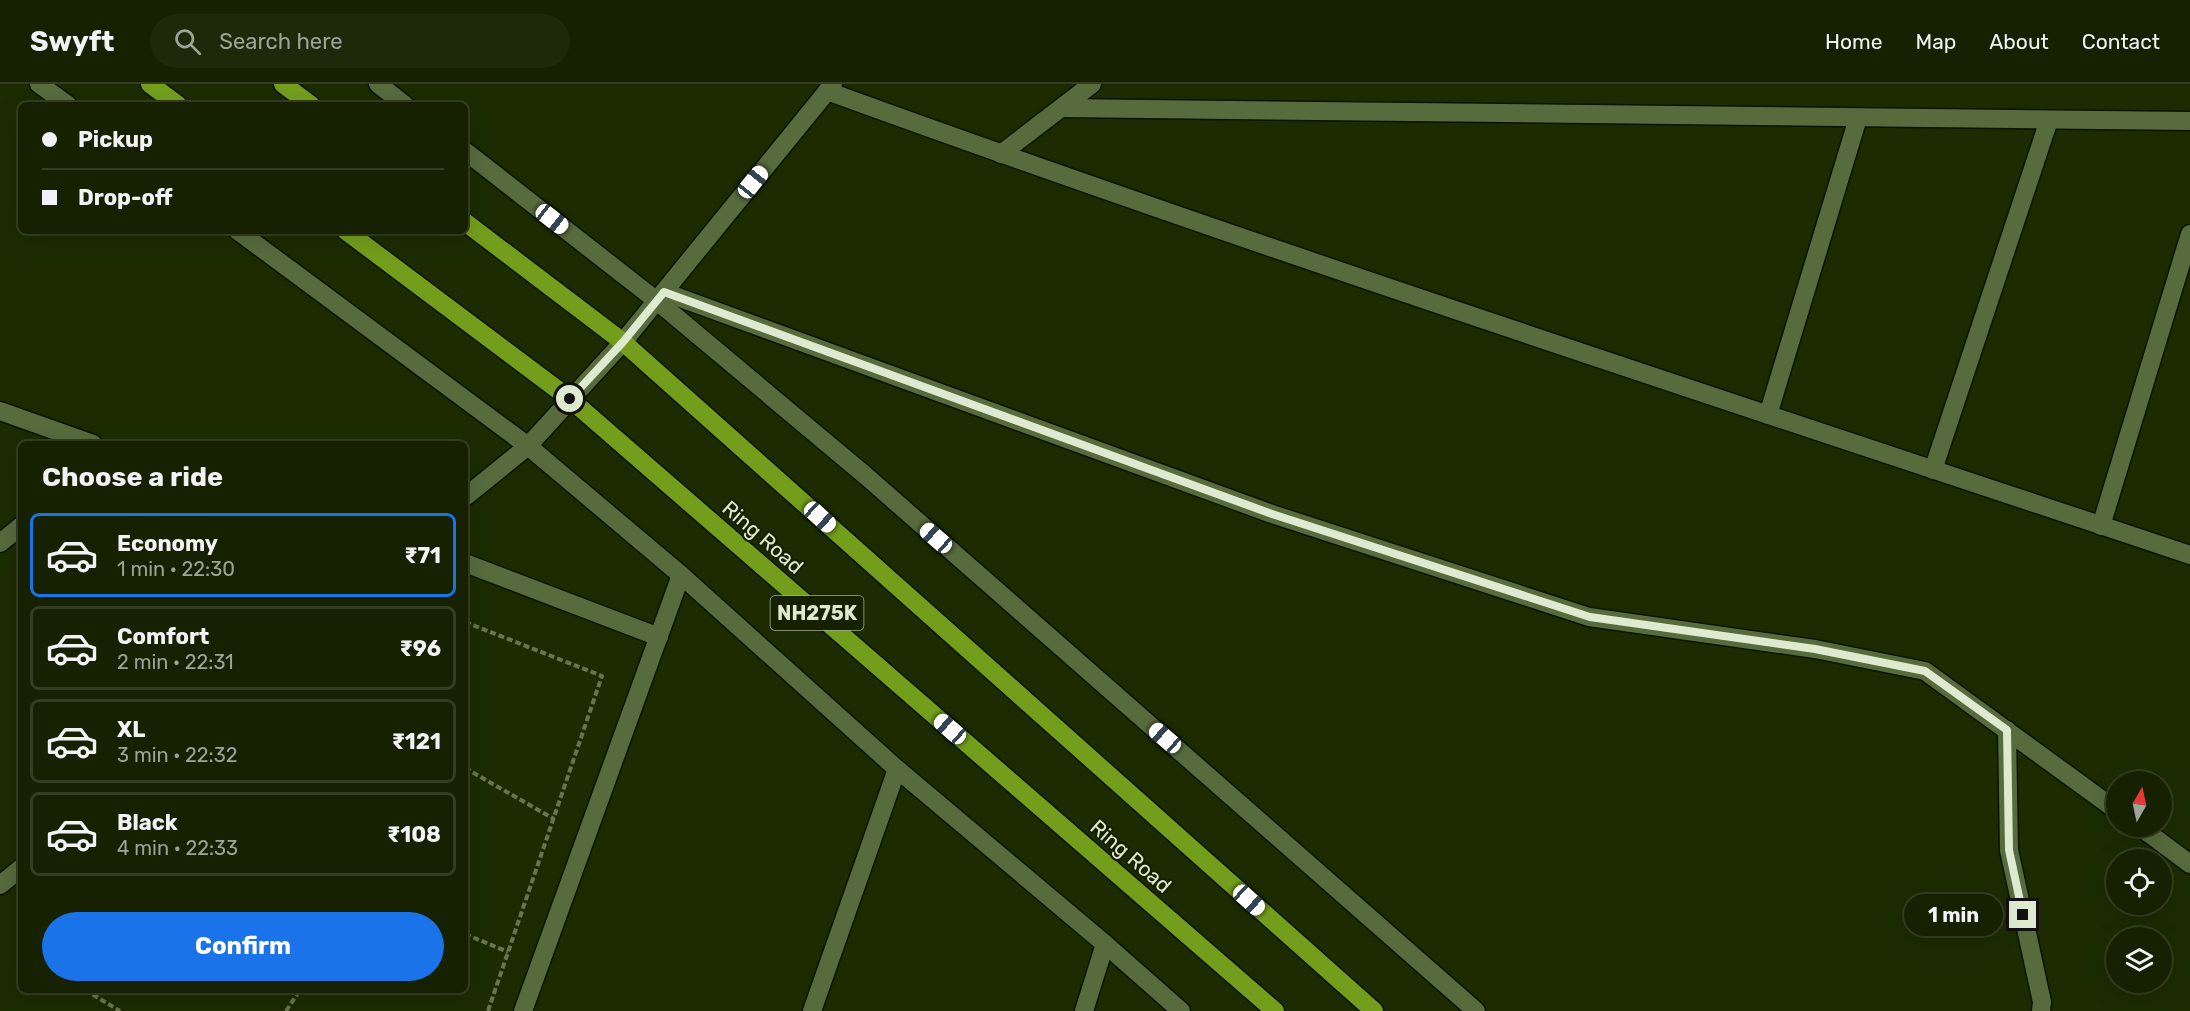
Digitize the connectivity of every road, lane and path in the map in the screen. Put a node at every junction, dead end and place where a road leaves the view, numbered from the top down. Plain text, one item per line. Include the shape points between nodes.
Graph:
1 (39, 84) edge
2 (150, 84) edge
3 (283, 84) edge
4 (378, 84) edge
5 (1092, 84) edge
6 (830, 87) edge
7 (64, 102) edge
8 (174, 102) edge
9 (307, 102) edge
10 (401, 102) edge
11 (1062, 108) junction
12 (1858, 118) junction
13 (2049, 120) junction
14 (2190, 121) edge
15 (468, 153) edge
16 (1001, 154) junction
17 (468, 224) edge
18 (242, 234) edge
19 (350, 234) edge
20 (2190, 234) edge
21 (660, 296) junction
22 (623, 342) junction
23 (570, 399) junction
24 (0, 411) edge
25 (1768, 415) junction
26 (85, 441) edge
27 (528, 446) junction
28 (1933, 470) junction
29 (468, 495) edge
30 (2101, 526) junction
31 (18, 528) edge
32 (0, 543) edge
33 (2190, 555) edge
34 (468, 564) edge
35 (681, 575) junction
36 (468, 623) edge
37 (659, 637) junction
38 (2007, 730) junction
39 (897, 769) junction
40 (468, 770) edge
41 (2106, 803) edge
42 (554, 819) junction
43 (2154, 837) edge
44 (2190, 864) edge
45 (18, 870) edge
46 (0, 885) edge
47 (468, 935) edge
48 (1105, 944) junction
49 (508, 951) junction
50 (90, 993) edge
51 (298, 993) edge
52 (120, 1011) edge
53 (286, 1011) edge
54 (488, 1011) edge
55 (523, 1011) edge
56 (813, 1011) edge
57 (1084, 1011) edge
58 (1181, 1011) edge
59 (1275, 1011) edge
60 (1374, 1011) edge
61 (1476, 1011) edge
62 (2041, 1011) edge

1 - 7 street
2 - 8 highway
3 - 9 highway
4 - 10 street
5 - 11 street
6 - 16 street
6 - 21 street
11 - 12 street
11 - 16 street
12 - 13 street
12 - 25 street
13 - 14 street
13 - 28 street
15 - 21 street
16 - 25 street
17 - 22 highway, NH275K
18 - 27 street
19 - 23 highway, Ring Road / NH275K
20 - 30 street
21 - 22 street
21 - 38 street via 1272,514 1590,617 1815,649 1925,671
21 - 61 street
22 - 23 street
22 - 60 highway, NH275K
23 - 27 street
23 - 59 highway, Ring Road / NH275K
24 - 26 street
25 - 28 street
27 - 29 street
27 - 35 street
28 - 30 street
30 - 33 street
31 - 32 street
34 - 37 street
35 - 37 street
35 - 39 street
36 - 42 path via 602,676
37 - 55 street
38 - 41 street
38 - 62 street via 2009,850
39 - 48 street
39 - 56 street
40 - 42 path
42 - 49 path
43 - 44 street
45 - 46 street
47 - 49 path
48 - 57 street
48 - 58 street
49 - 54 path
50 - 52 path
51 - 53 path

